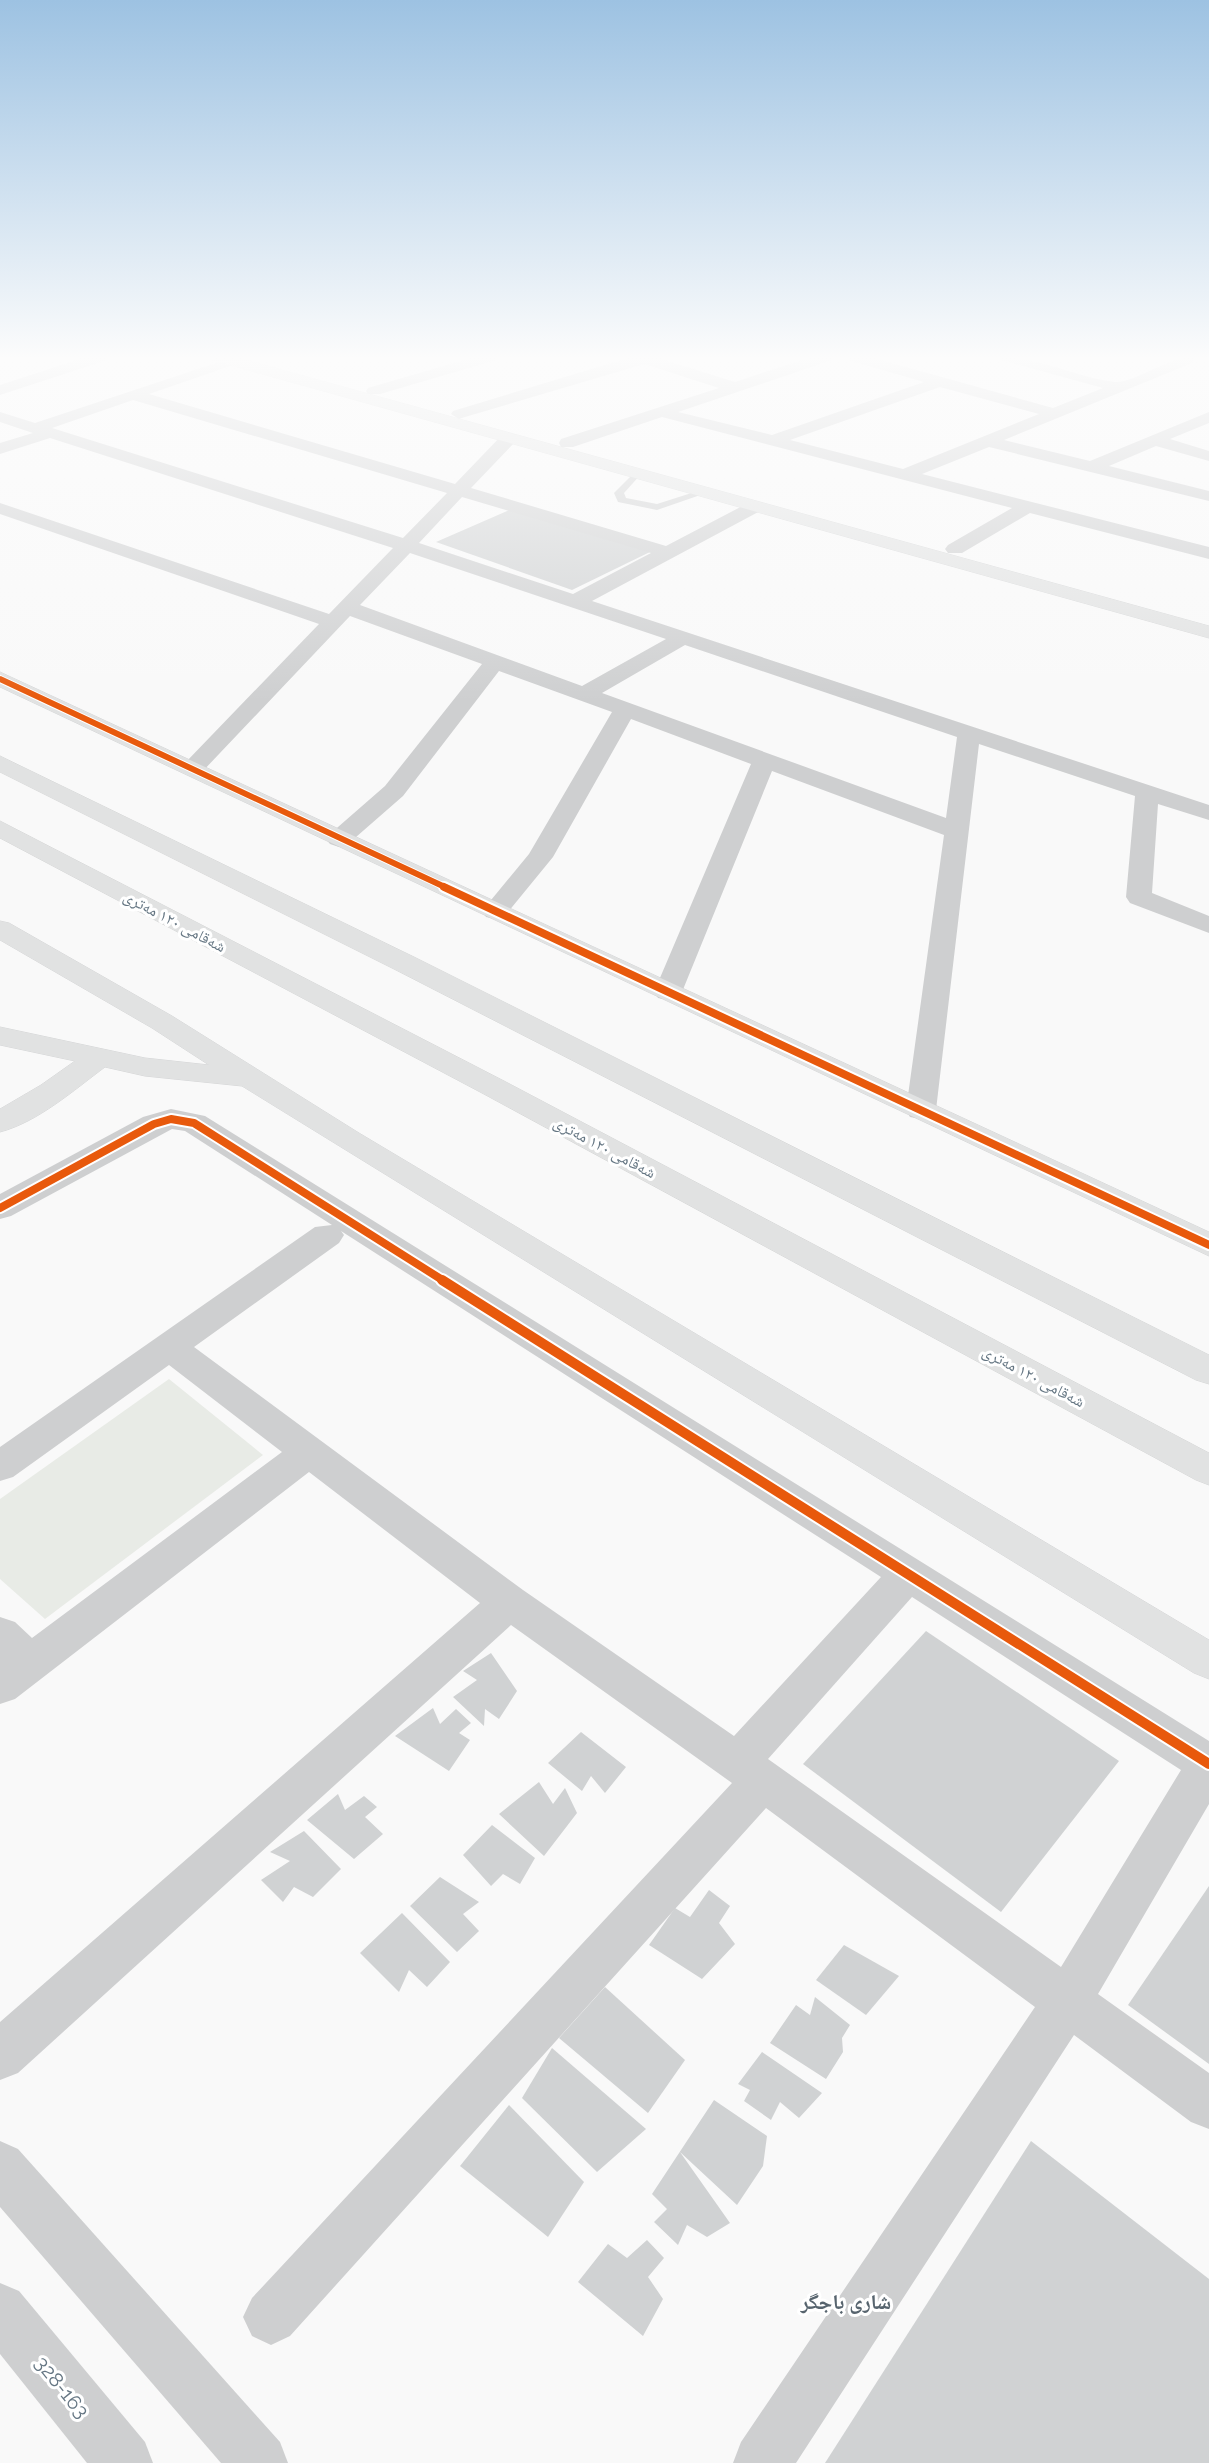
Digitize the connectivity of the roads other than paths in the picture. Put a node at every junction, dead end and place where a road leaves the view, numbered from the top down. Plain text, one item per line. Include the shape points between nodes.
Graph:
1 (172, 472) edge
2 (398, 472) edge
3 (474, 472) edge
4 (633, 472) edge
5 (673, 472) edge
6 (892, 472) edge
7 (911, 472) edge
8 (1111, 472) edge
9 (637, 473) junction
10 (904, 475) junction
11 (457, 489) junction
12 (704, 492) junction
13 (1209, 496) edge
14 (756, 506) junction
15 (1028, 507) junction
16 (0, 508) edge
17 (405, 545) junction
18 (955, 549) junction
19 (1206, 550) edge
20 (667, 552) junction
21 (1020, 573) junction
22 (574, 602) junction
23 (339, 614) junction
24 (1209, 619) edge
25 (1209, 632) edge
26 (682, 638) junction
27 (494, 663) junction
28 (0, 679) edge
29 (583, 695) junction
30 (625, 710) junction
31 (969, 734) junction
32 (764, 761) junction
33 (0, 763) edge
34 (193, 768) junction
35 (1147, 793) junction
36 (1209, 813) edge
37 (0, 828) edge
38 (957, 831) junction
39 (339, 838) junction
40 (495, 911) junction
41 (1209, 925) edge
42 (0, 929) edge
43 (668, 992) junction
44 (0, 1036) edge
45 (100, 1057) junction
46 (249, 1078) junction
47 (921, 1110) junction
48 (0, 1122) edge
49 (0, 1208) edge
50 (327, 1235) dead end
51 (1209, 1245) edge
52 (171, 1348) junction
53 (1209, 1371) edge
54 (310, 1451) junction
55 (0, 1467) edge
56 (1209, 1470) edge
57 (908, 1574) junction
58 (509, 1602) junction
59 (0, 1634) edge
60 (1209, 1661) edge
61 (15, 1675) edge
62 (751, 1771) junction
63 (1067, 2002) junction
64 (0, 2055) edge
65 (1209, 2104) edge
66 (0, 2167) edge
67 (0, 2310) edge
68 (271, 2317) dead end
69 (124, 2463) edge
70 (259, 2463) edge
71 (762, 2463) edge

1 - 17 street
2 - 11 street
3 - 11 street
4 - 9 main road
5 - 18 main road
6 - 10 street
7 - 10 street
8 - 13 street
9 - 12 main road
9 - 12 lane via 619,493 622,500 657,507
10 - 15 street
11 - 17 street
11 - 20 street
12 - 14 main road
14 - 20 street
14 - 21 main road
15 - 18 street
15 - 19 street
16 - 23 street
17 - 22 street
17 - 23 street
18 - 21 main road
20 - 22 street
21 - 24 main road
21 - 25 main road
22 - 26 street
23 - 27 street
23 - 34 street
26 - 29 street
26 - 31 street
27 - 29 street
27 - 39 street via 394,791
28 - 34 main road
29 - 30 street
30 - 32 street
30 - 40 street via 540,857
31 - 35 street
31 - 38 street
32 - 38 street
32 - 43 street
33 - 53 main road
34 - 39 main road
35 - 36 street
35 - 41 street via 1139,897
37 - 56 main road, شەقامی ١٢٠ مەتری
38 - 47 street
39 - 40 main road
40 - 43 main road
42 - 46 main road via 162,1022
43 - 47 main road
44 - 45 main road
45 - 46 main road via 145,1067
45 - 48 main road via 52,1092
46 - 60 main road
47 - 51 main road
49 - 57 street via 154,1124 171,1119 194,1123
50 - 52 street
52 - 54 street
52 - 55 street
54 - 58 street
54 - 61 street
57 - 62 street
57 - 63 street via 1209,1764
58 - 62 street
58 - 64 street
59 - 61 street
62 - 63 street
62 - 68 street
63 - 65 street
63 - 71 street
66 - 70 street
67 - 69 street, 328-163

